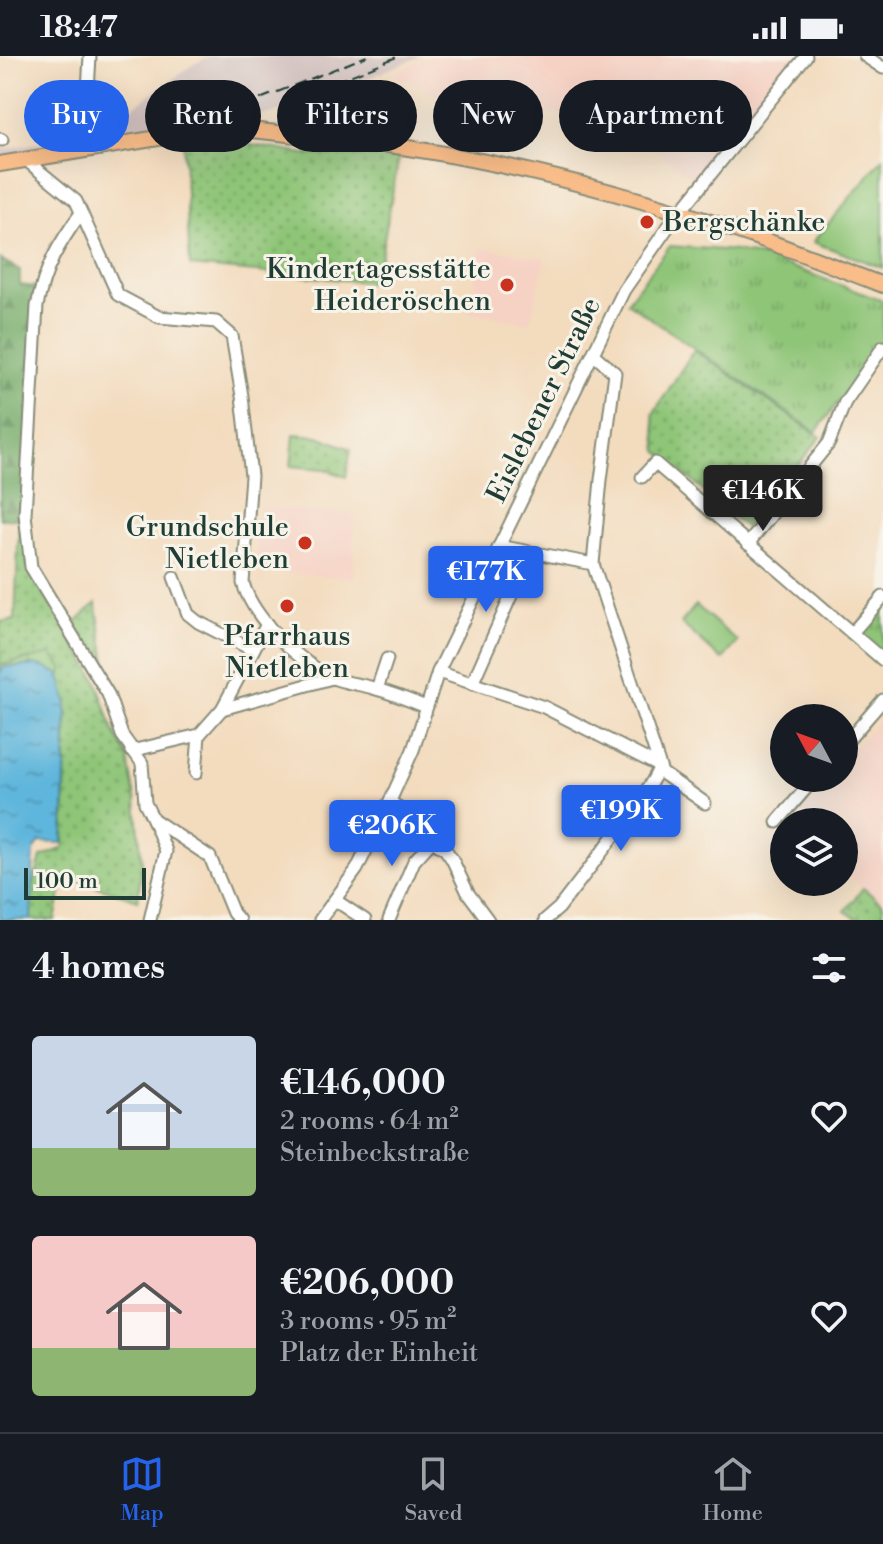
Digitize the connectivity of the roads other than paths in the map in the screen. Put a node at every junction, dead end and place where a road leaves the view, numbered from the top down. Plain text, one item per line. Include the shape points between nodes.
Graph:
1 (90, 56) edge
2 (806, 56) edge
3 (865, 56) edge
4 (883, 68) edge
5 (89, 80) edge
6 (26, 160) junction
7 (0, 164) edge
8 (681, 212) junction
9 (81, 213) junction
10 (883, 285) edge
11 (883, 347) edge
12 (593, 354) junction
13 (642, 477) dead end
14 (748, 544) junction
15 (499, 546) junction
16 (530, 553) junction
17 (593, 564) junction
18 (174, 577) dead end
19 (883, 597) edge
20 (267, 624) junction
21 (852, 633) junction
22 (253, 650) junction
23 (387, 659) dead end
24 (883, 660) edge
25 (438, 672) junction
26 (332, 678) junction
27 (472, 684) junction
28 (377, 689) junction
29 (883, 700) edge
30 (426, 707) junction
31 (222, 709) junction
32 (858, 729) edge
33 (199, 735) junction
34 (131, 751) junction
35 (659, 766) junction
36 (196, 773) dead end
37 (803, 792) edge
38 (390, 801) junction
39 (705, 803) dead end
40 (789, 808) edge
41 (153, 819) junction
42 (171, 830) junction
43 (432, 841) junction
44 (166, 851) junction
45 (335, 900) junction
46 (150, 920) edge
47 (239, 920) edge
48 (320, 920) edge
49 (365, 920) edge
50 (389, 920) edge
51 (488, 920) edge
52 (545, 920) edge

1 - 5 street
2 - 8 street, Eislebener Straße
3 - 4 street
6 - 7 main road
6 - 8 main road via 179,133 244,128 403,146
6 - 9 street via 76,201
8 - 10 main road
8 - 12 street, Eislebener Straße via 636,270
9 - 20 street via 118,295 159,317 216,322 232,336 251,476 243,583
9 - 34 street via 55,250 37,306 27,541 31,567 108,694
11 - 14 street via 845,402 829,443
12 - 15 street, Eislebener Straße
12 - 17 street via 615,373
13 - 14 street via 655,463
14 - 21 street
15 - 16 street
15 - 25 street, Eislebener Straße
16 - 17 street
16 - 27 street
17 - 35 street
18 - 22 street via 188,614
19 - 21 street
20 - 22 street
20 - 26 street via 295,653
21 - 24 street
22 - 31 street
23 - 28 street
25 - 27 street
25 - 30 street, Eislebener Straße
26 - 28 street
26 - 31 street
27 - 35 street via 544,707
28 - 30 street
29 - 32 street
30 - 38 street, Eislebener Straße
31 - 33 street
33 - 34 street
33 - 36 street
34 - 41 street via 142,763 145,803
35 - 39 street
35 - 52 street via 636,804
37 - 40 street
38 - 43 street
38 - 45 street, Eislebener Straße via 357,869
41 - 42 street
41 - 44 street
42 - 44 street
42 - 47 street via 210,857
43 - 50 street via 414,861
43 - 51 street via 445,849
44 - 46 street
45 - 48 street, Eislebener Straße
45 - 49 street

